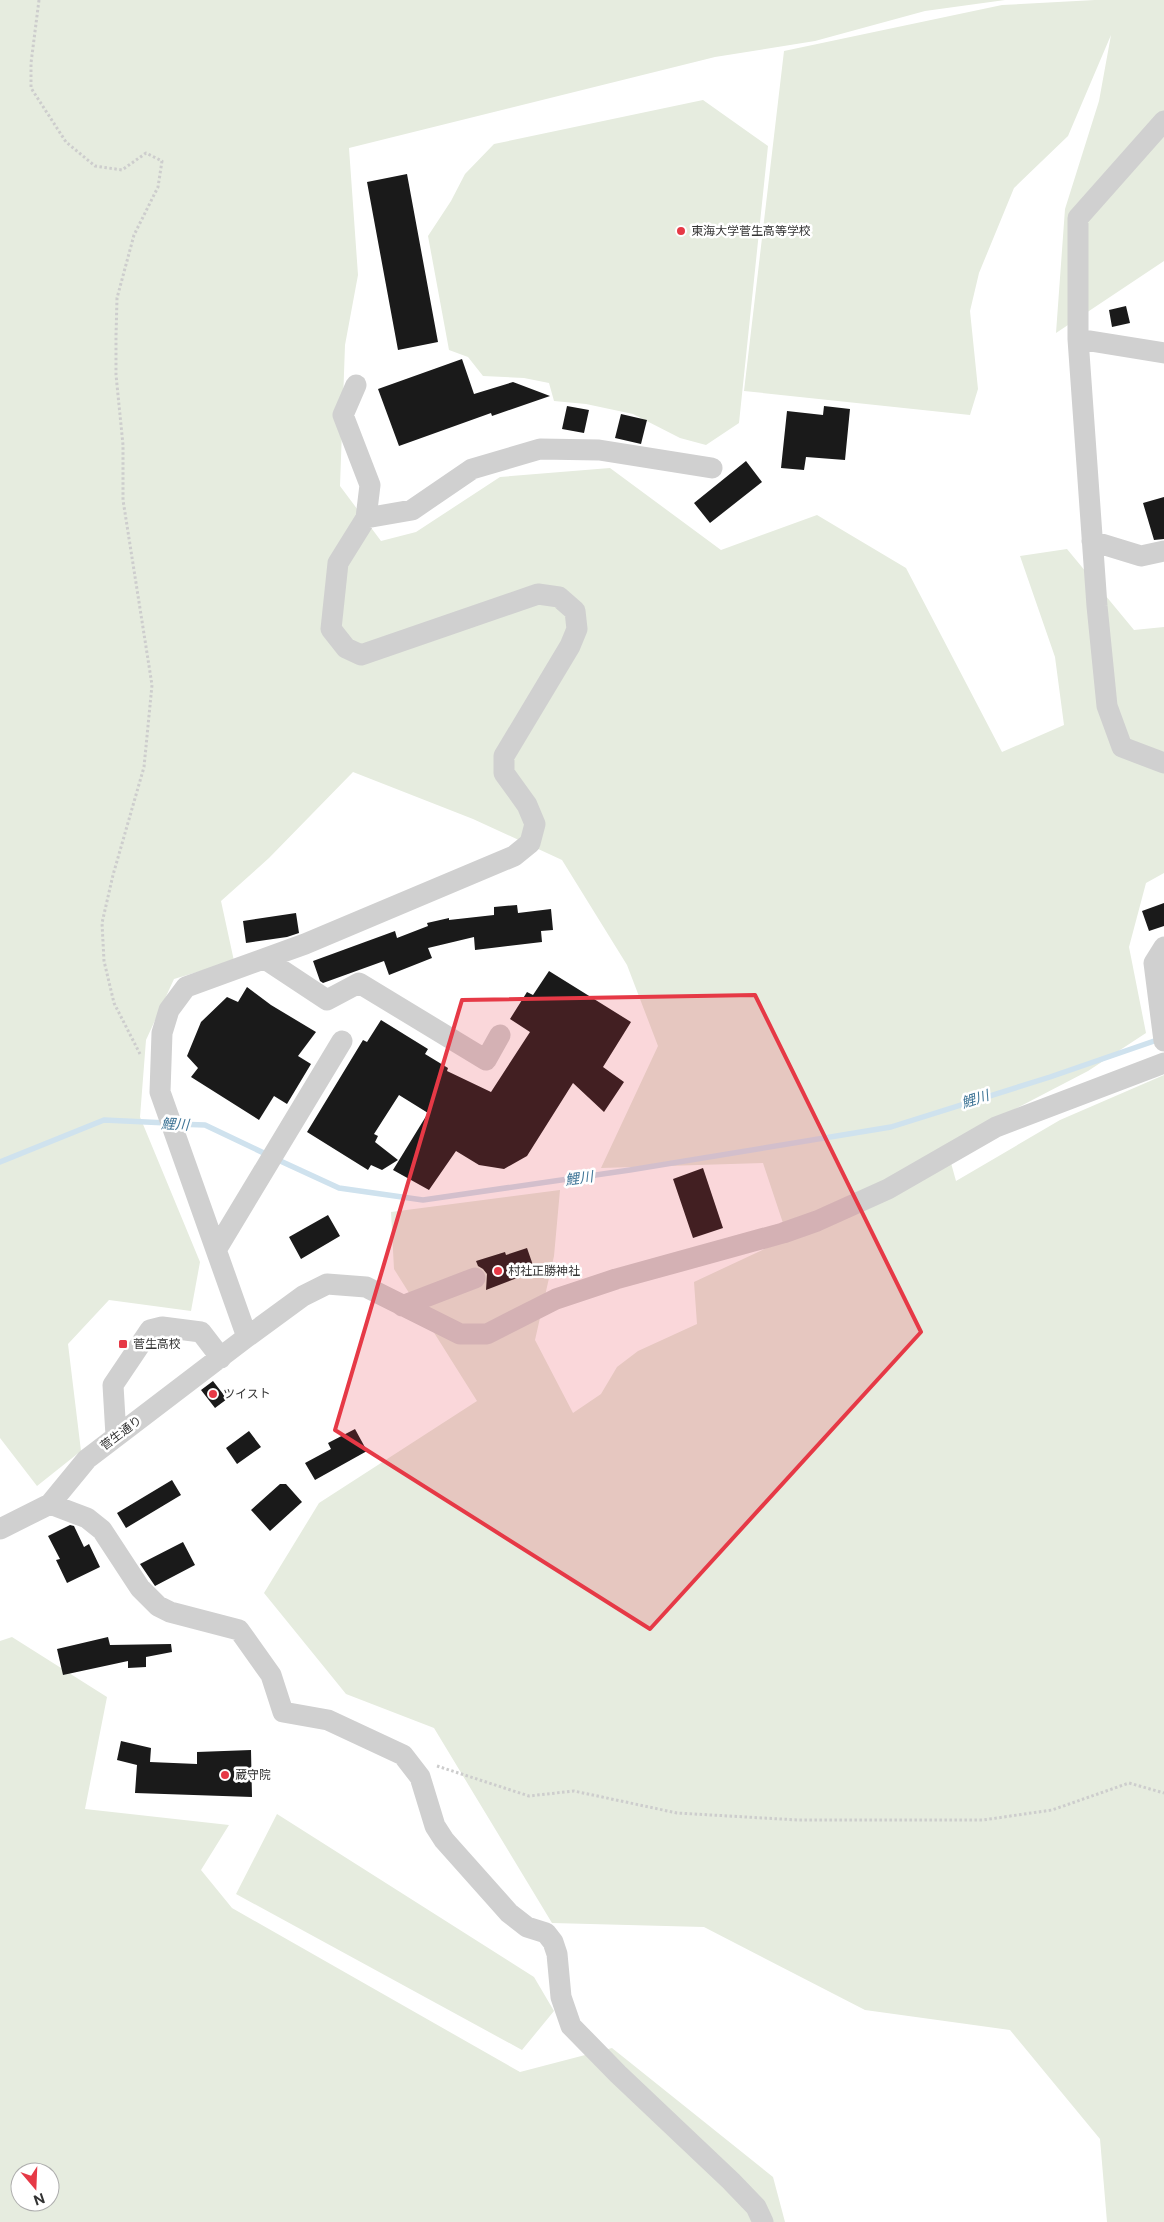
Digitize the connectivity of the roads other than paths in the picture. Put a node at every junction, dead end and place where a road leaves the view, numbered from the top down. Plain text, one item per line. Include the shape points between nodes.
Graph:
1 (1164, 121) edge
2 (1078, 339) junction
3 (1164, 353) edge
4 (356, 385) dead end
5 (712, 468) dead end
6 (366, 518) junction
7 (1092, 541) junction
8 (1164, 551) edge
9 (1164, 763) edge
10 (1164, 947) edge
11 (265, 959) junction
12 (500, 1035) dead end
13 (342, 1041) dead end
14 (1164, 1041) edge
15 (1164, 1063) edge
16 (216, 1250) junction
17 (475, 1278) dead end
18 (402, 1306) junction
19 (247, 1337) junction
20 (221, 1358) junction
21 (116, 1436) junction
22 (50, 1504) junction
23 (0, 1529) edge
24 (763, 2222) edge

1 - 2 street via 1078,218
2 - 3 street
2 - 7 street
4 - 6 street via 343,415 370,485
5 - 6 street via 599,450 540,449 472,470 412,510
6 - 11 street via 338,563 331,630 346,648 361,655 538,594 560,597 575,611 577,629 570,646 504,756 504,773 528,805 536,824 530,843 514,856
7 - 8 street via 1141,556
7 - 9 street via 1107,706 1122,748
10 - 14 street via 1154,963
11 - 12 street via 327,1000 359,983 486,1060
11 - 16 street via 186,987 169,1010 162,1033 160,1092
13 - 16 street
15 - 18 street, 菅生通り via 996,1127 888,1189 817,1221 565,1296 487,1334 460,1334
16 - 19 street
17 - 18 street
18 - 19 street, 菅生通り via 366,1287 327,1284 303,1296
19 - 20 street, 菅生通り
20 - 21 street, 菅生通り
20 - 21 street via 202,1332 162,1327 150,1330 113,1386
21 - 22 street, 菅生通り via 87,1459
22 - 23 street, 菅生通り
22 - 24 street via 87,1518 102,1530 135,1581 158,1606 238,1630 271,1675 283,1712 328,1720 404,1755 420,1777 435,1826 444,1840 509,1912 527,1927 546,1934 553,1942 561,1997 571,2026 731,2181 756,2207

